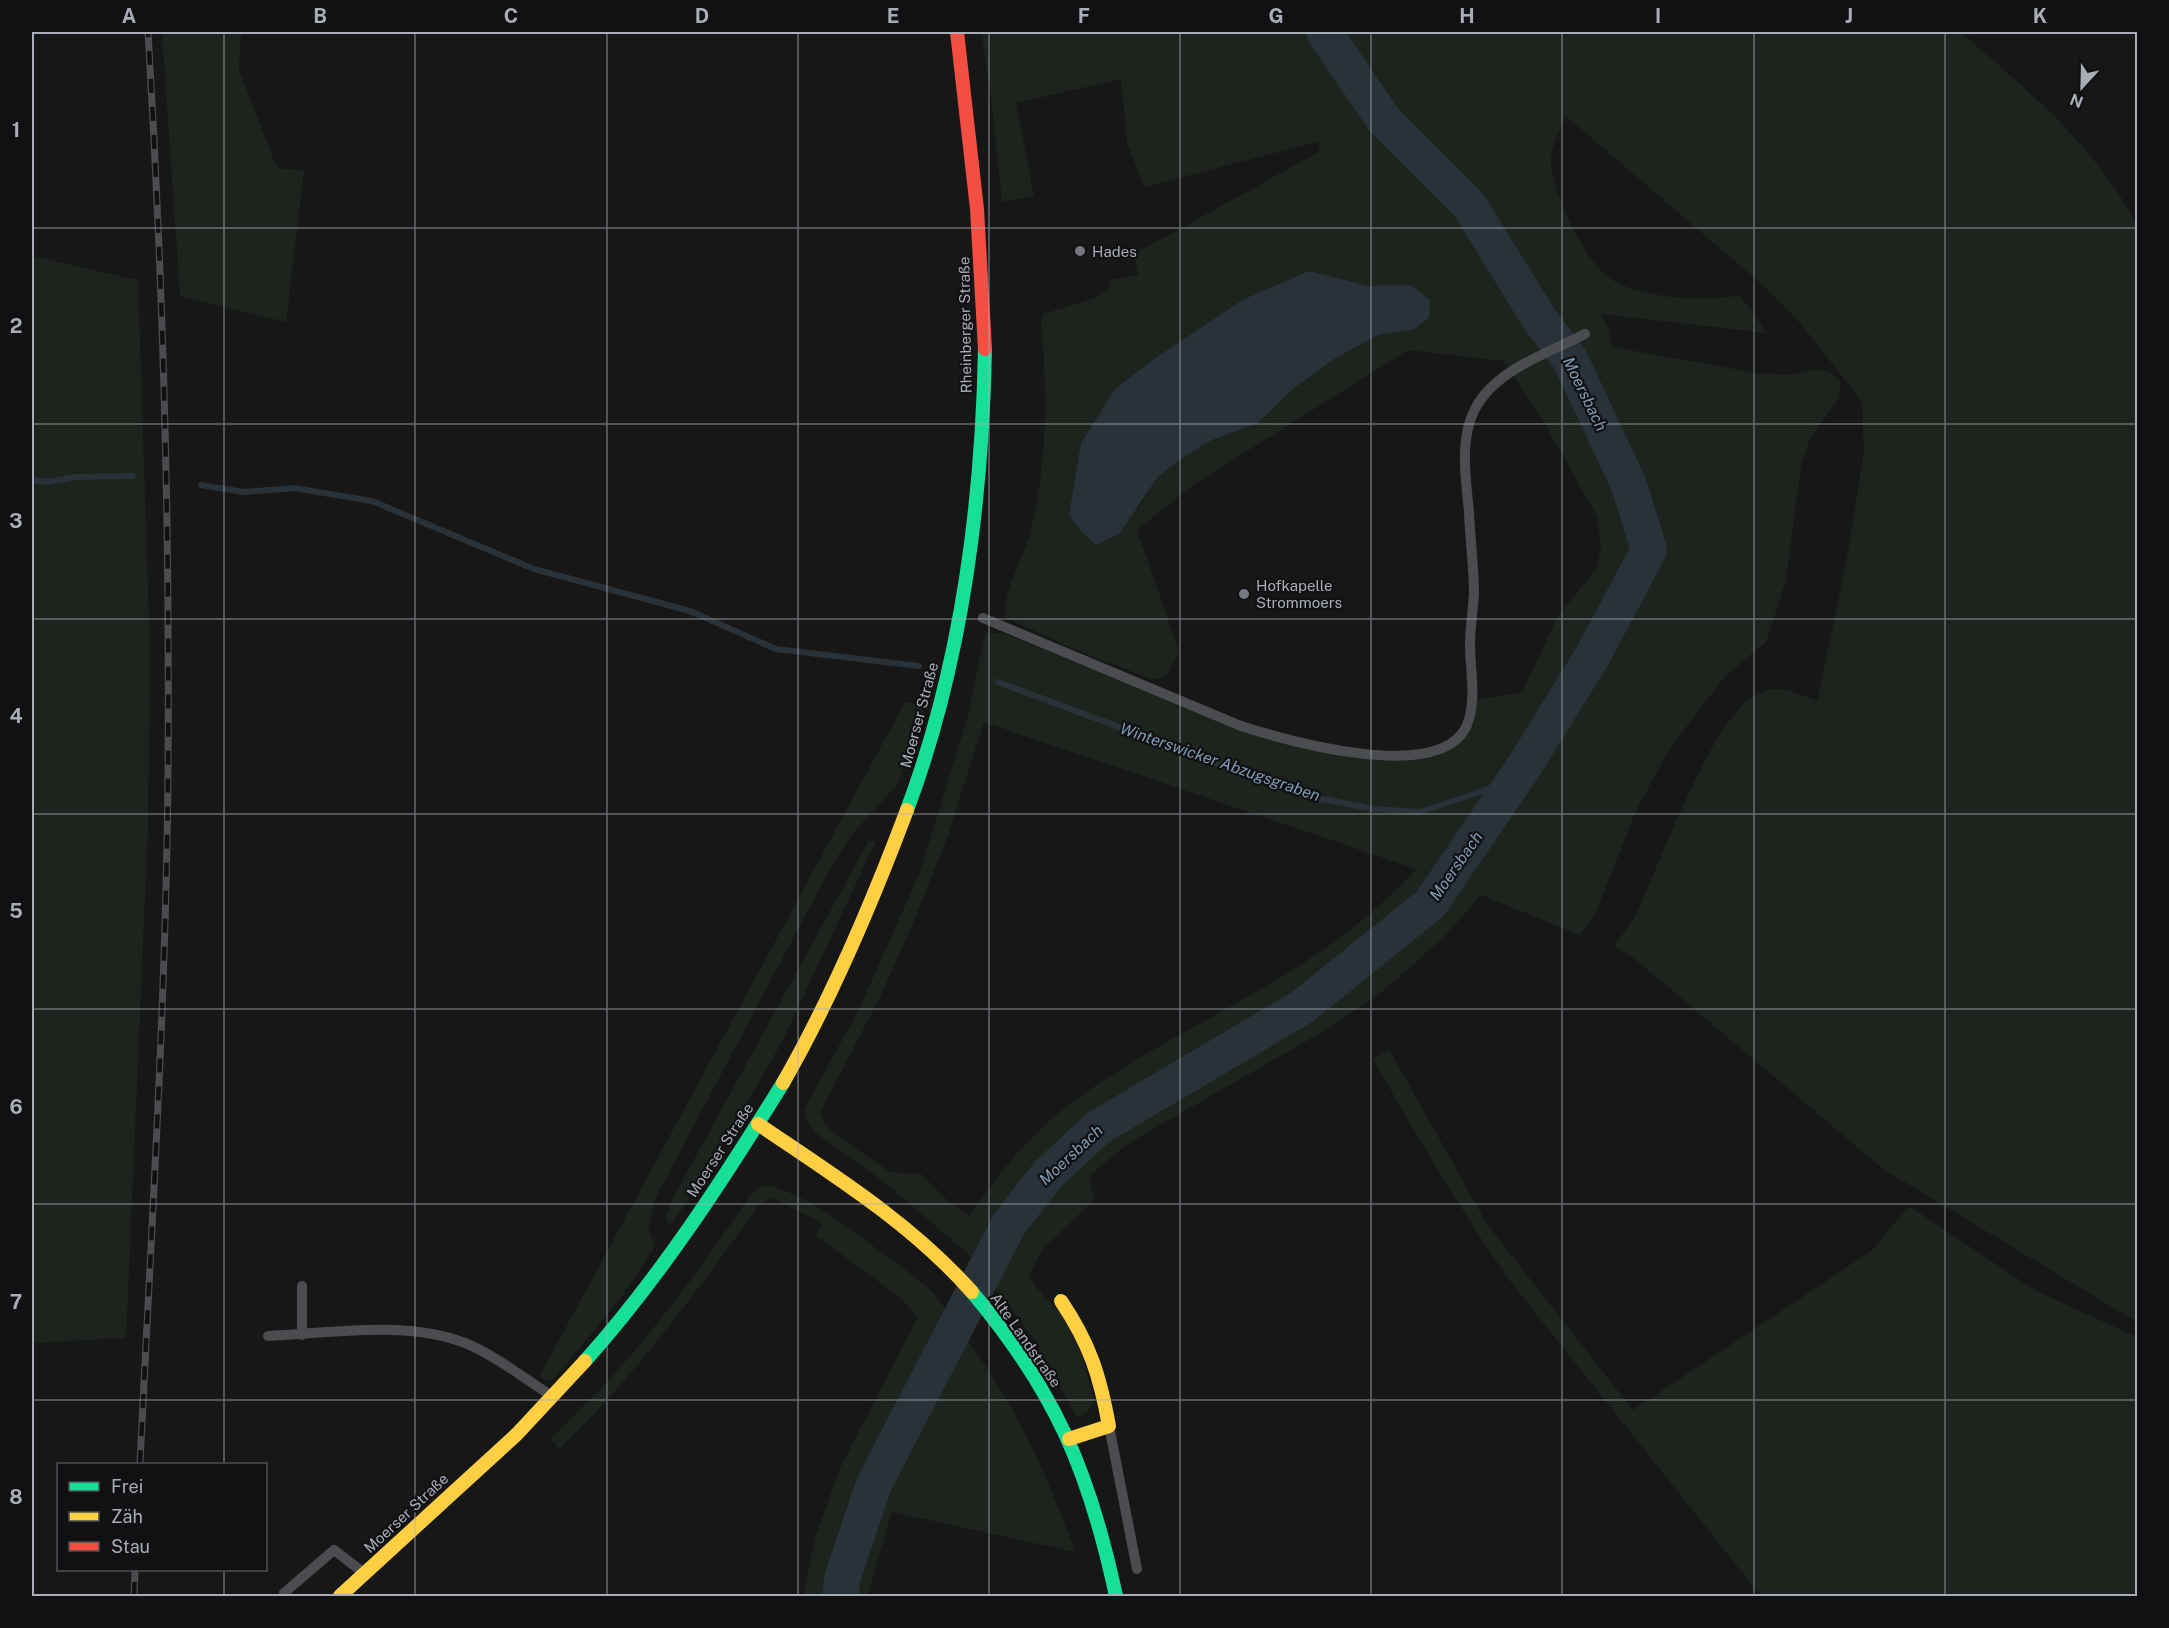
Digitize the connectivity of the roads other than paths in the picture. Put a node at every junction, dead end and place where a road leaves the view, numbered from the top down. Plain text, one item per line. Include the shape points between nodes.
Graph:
1 (957, 32) edge
2 (1586, 334) dead end
3 (960, 617) joint
4 (983, 618) dead end
5 (758, 1124) junction
6 (303, 1286) dead end
7 (1061, 1300) dead end
8 (302, 1335) junction
9 (268, 1336) dead end
10 (552, 1396) junction
11 (1109, 1426) junction
12 (1069, 1439) junction
13 (1137, 1569) dead end
14 (365, 1574) junction
15 (286, 1596) edge
16 (340, 1596) edge
17 (1116, 1596) edge

1 - 3 main road, Rheinberger Straße via 983,289 984,383 971,543
2 - 4 lane via 1519,368 1488,391 1474,410 1467,435 1466,469 1474,593 1470,717 1459,738 1449,746 1428,753 1365,754 1286,740 1241,726
3 - 5 main road, Moerser Straße via 928,748 885,867 818,1017
5 - 10 main road, Moerser Straße via 658,1272
5 - 12 main road, Alte Landstraße via 870,1201 951,1269 995,1320
6 - 8 lane
7 - 11 main road via 1082,1332 1102,1387
8 - 9 lane
8 - 10 lane via 431,1332 467,1344
10 - 14 main road, Moerser Straße
11 - 12 main road
11 - 13 lane
12 - 17 main road, Alte Landstraße via 1102,1532
14 - 15 lane via 334,1550 284,1593
14 - 16 main road, Moerser Straße

